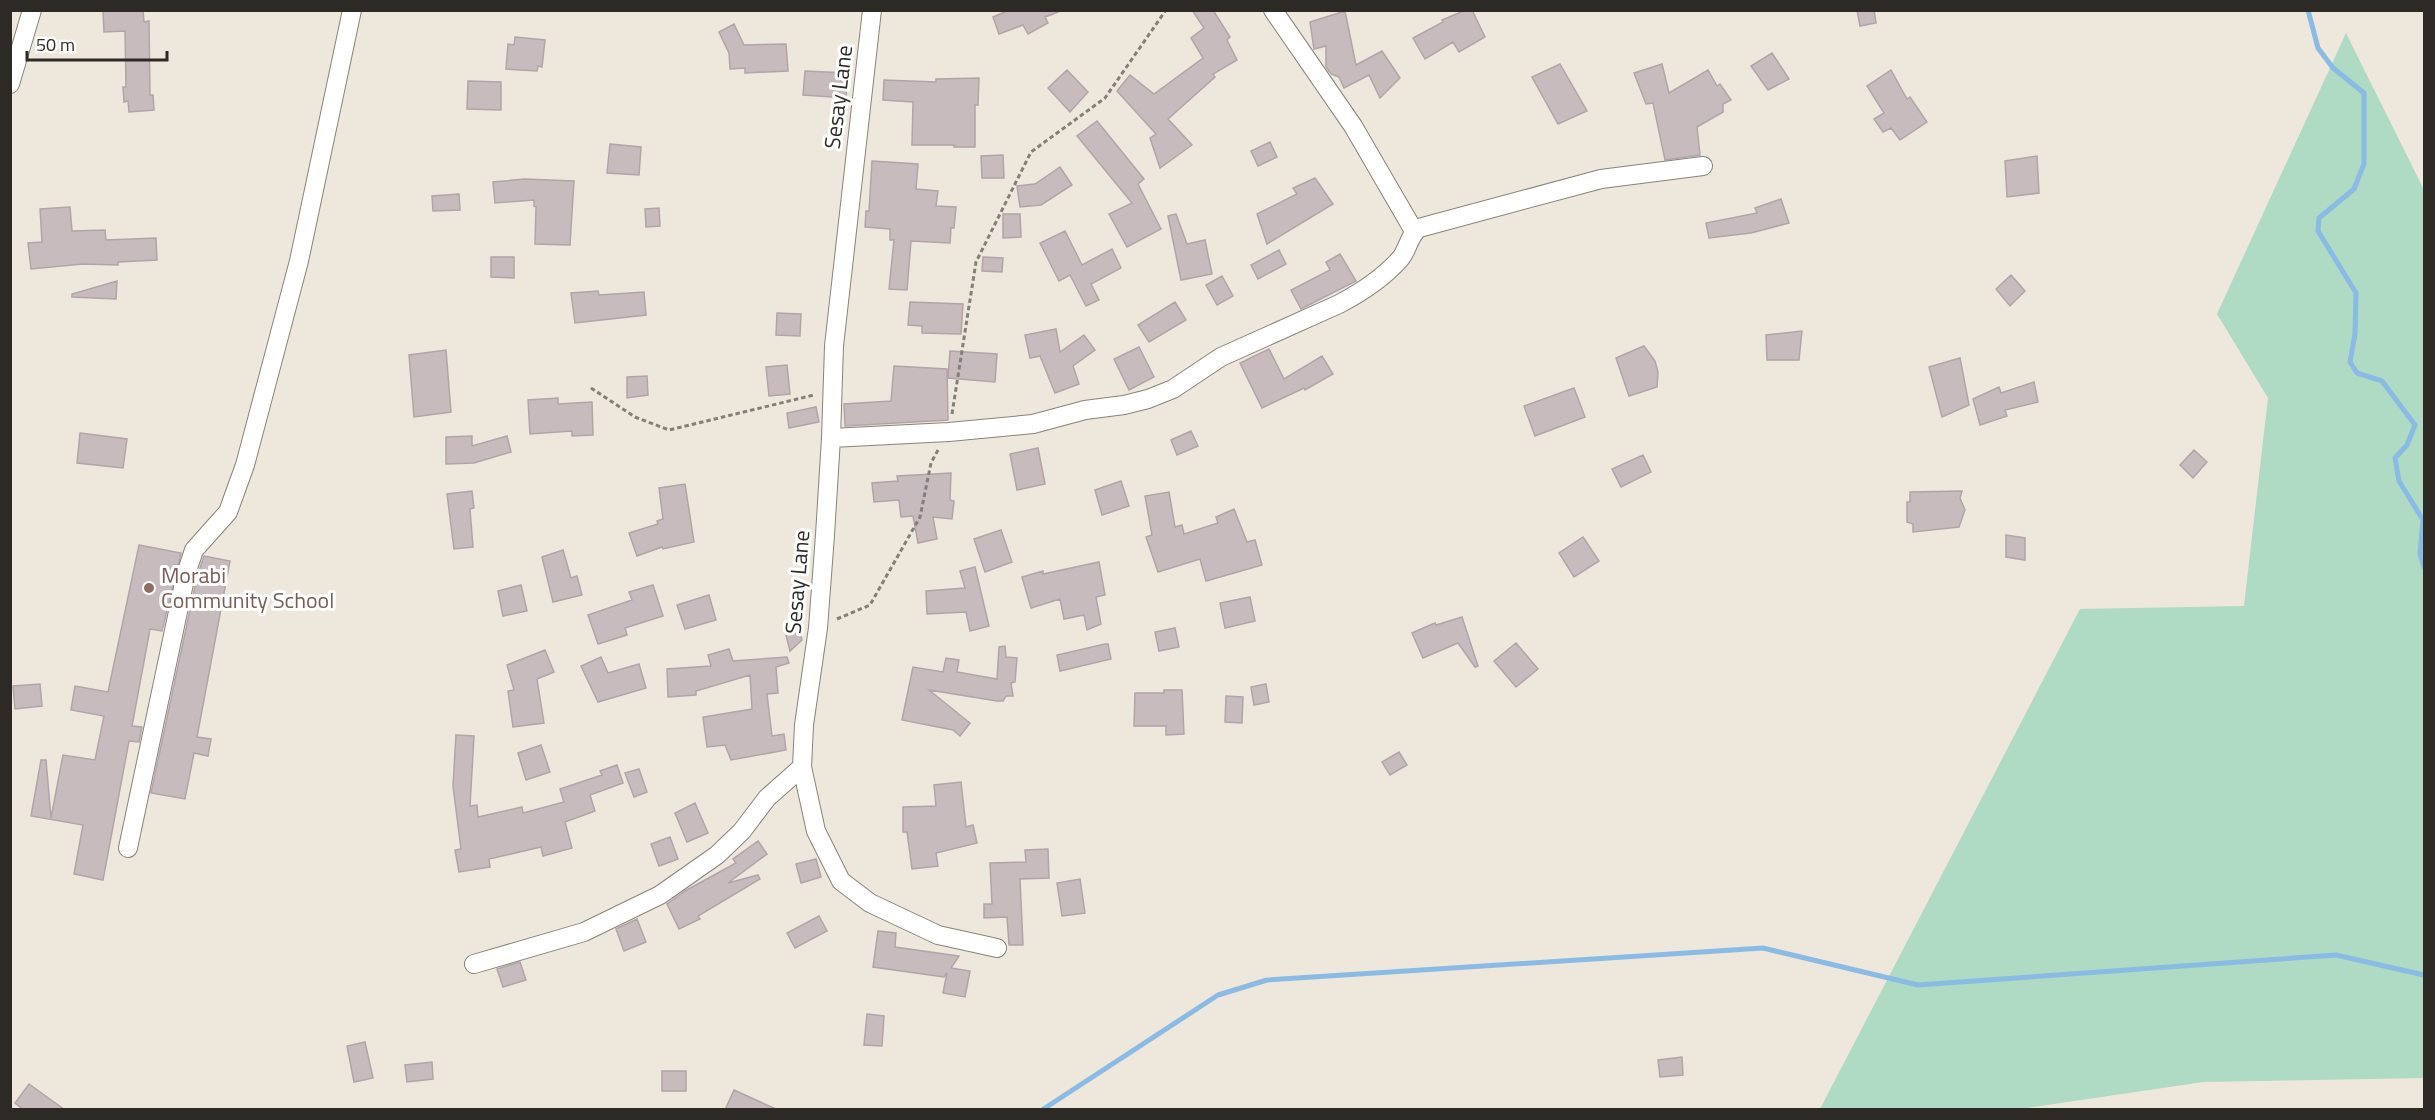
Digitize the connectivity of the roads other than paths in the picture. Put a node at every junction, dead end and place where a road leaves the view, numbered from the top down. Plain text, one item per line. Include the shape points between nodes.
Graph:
1 (32, 10) edge
2 (352, 10) edge
3 (872, 10) edge
4 (1273, 10) edge
5 (10, 84) edge
6 (1703, 166) dead end
7 (1414, 231) junction
8 (831, 438) junction
9 (802, 767) junction
10 (128, 848) dead end
11 (997, 948) dead end
12 (474, 964) dead end

1 - 5 street
2 - 10 street via 299,261 245,465 228,512 194,550 186,574
3 - 8 street, Sesay Lane via 834,346
4 - 7 street via 1353,126
6 - 7 street via 1601,179 1427,224
7 - 8 street via 1400,259 1356,295 1221,357 1173,389 1140,402 1085,410 1048,422
8 - 9 street, Sesay Lane via 818,628
9 - 11 street, Sesay Lane via 816,831 841,881 870,903 938,935
9 - 12 street via 767,798 717,855 660,895 584,932

